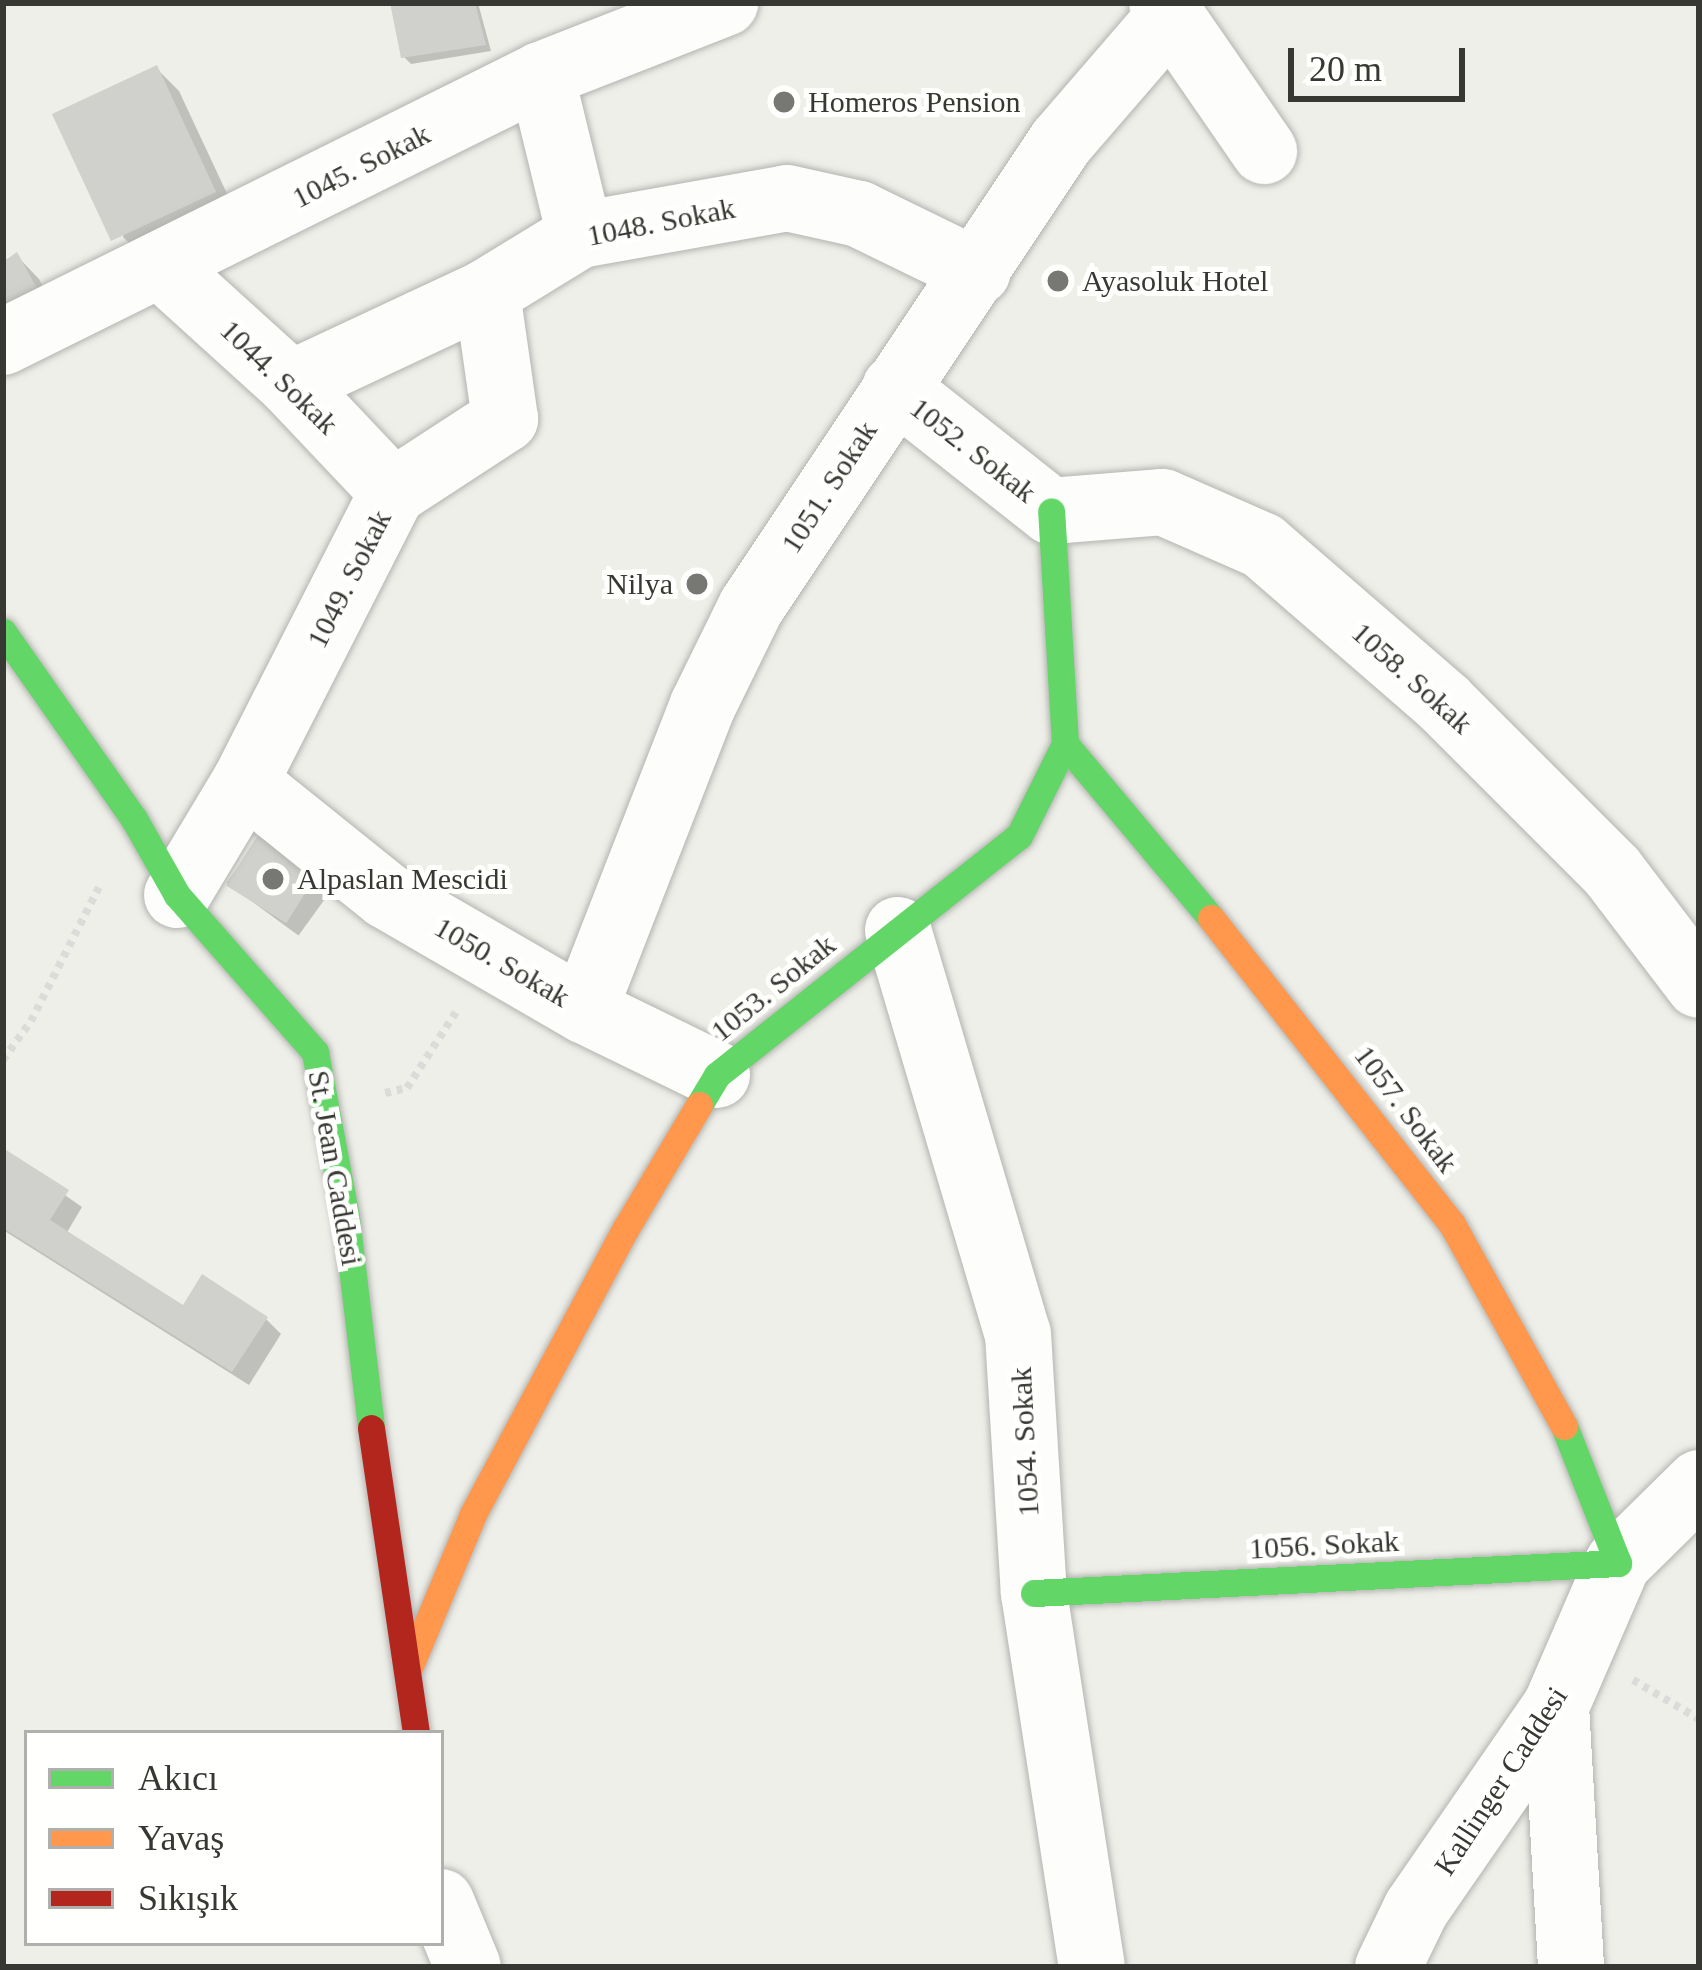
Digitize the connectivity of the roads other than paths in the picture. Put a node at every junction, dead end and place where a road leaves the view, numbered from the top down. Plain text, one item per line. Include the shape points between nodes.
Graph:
1 (725, 3) edge
2 (1165, 10) edge
3 (541, 75) junction
4 (1264, 151) dead end
5 (580, 235) junction
6 (161, 266) junction
7 (978, 272) junction
8 (487, 292) junction
9 (3, 342) edge
10 (291, 384) junction
11 (895, 388) junction
12 (393, 492) junction
13 (1051, 512) junction
14 (3, 632) edge
15 (1065, 744) junction
16 (245, 782) junction
17 (178, 895) junction
18 (898, 930) junction
19 (1699, 985) edge
20 (584, 1010) junction
21 (717, 1075) junction
22 (1699, 1483) edge
23 (1618, 1563) junction
24 (1034, 1593) junction
25 (410, 1668) junction
26 (1556, 1706) junction
27 (416, 1730) edge
28 (444, 1909) edge
29 (468, 1967) edge
30 (1092, 1967) edge
31 (1388, 1967) edge
32 (1571, 1967) edge

1 - 3 street, 1045. Sokak
2 - 4 street, 1051. Sokak
2 - 7 street, 1051. Sokak via 1061,142
3 - 5 street
3 - 6 street, 1045. Sokak
5 - 7 street, 1048. Sokak via 787,198 859,214
5 - 8 street, 1048. Sokak
6 - 9 street, 1045. Sokak
6 - 10 street, 1044. Sokak
7 - 11 street, 1051. Sokak
8 - 10 street, 1048. Sokak
8 - 12 street, 1049. Sokak via 505,419
10 - 12 street, 1044. Sokak
11 - 13 street, 1052. Sokak
11 - 20 street, 1051. Sokak via 751,608 695,725
12 - 16 street, 1049. Sokak
13 - 15 street
13 - 19 street, 1058. Sokak via 1163,502 1262,546 1444,703 1612,871
14 - 17 street, St. Jean Caddesi
15 - 18 street, 1053. Sokak via 1019,836
15 - 23 street, 1057. Sokak via 1286,1007 1452,1224 1556,1407
16 - 17 street, 1049. Sokak
16 - 20 street, 1050. Sokak via 387,896
17 - 25 street, St. Jean Caddesi via 315,1052
18 - 21 street, 1053. Sokak
18 - 24 street, 1054. Sokak via 1018,1334
20 - 21 street, 1050. Sokak
21 - 25 street, 1053. Sokak via 472,1514
22 - 23 street, Kallinger Caddesi
23 - 24 street, 1056. Sokak
23 - 26 street, Kallinger Caddesi
24 - 30 street, 1054. Sokak
25 - 27 street, St. Jean Caddesi
26 - 31 street, Kallinger Caddesi via 1416,1909
26 - 32 street
28 - 29 street

